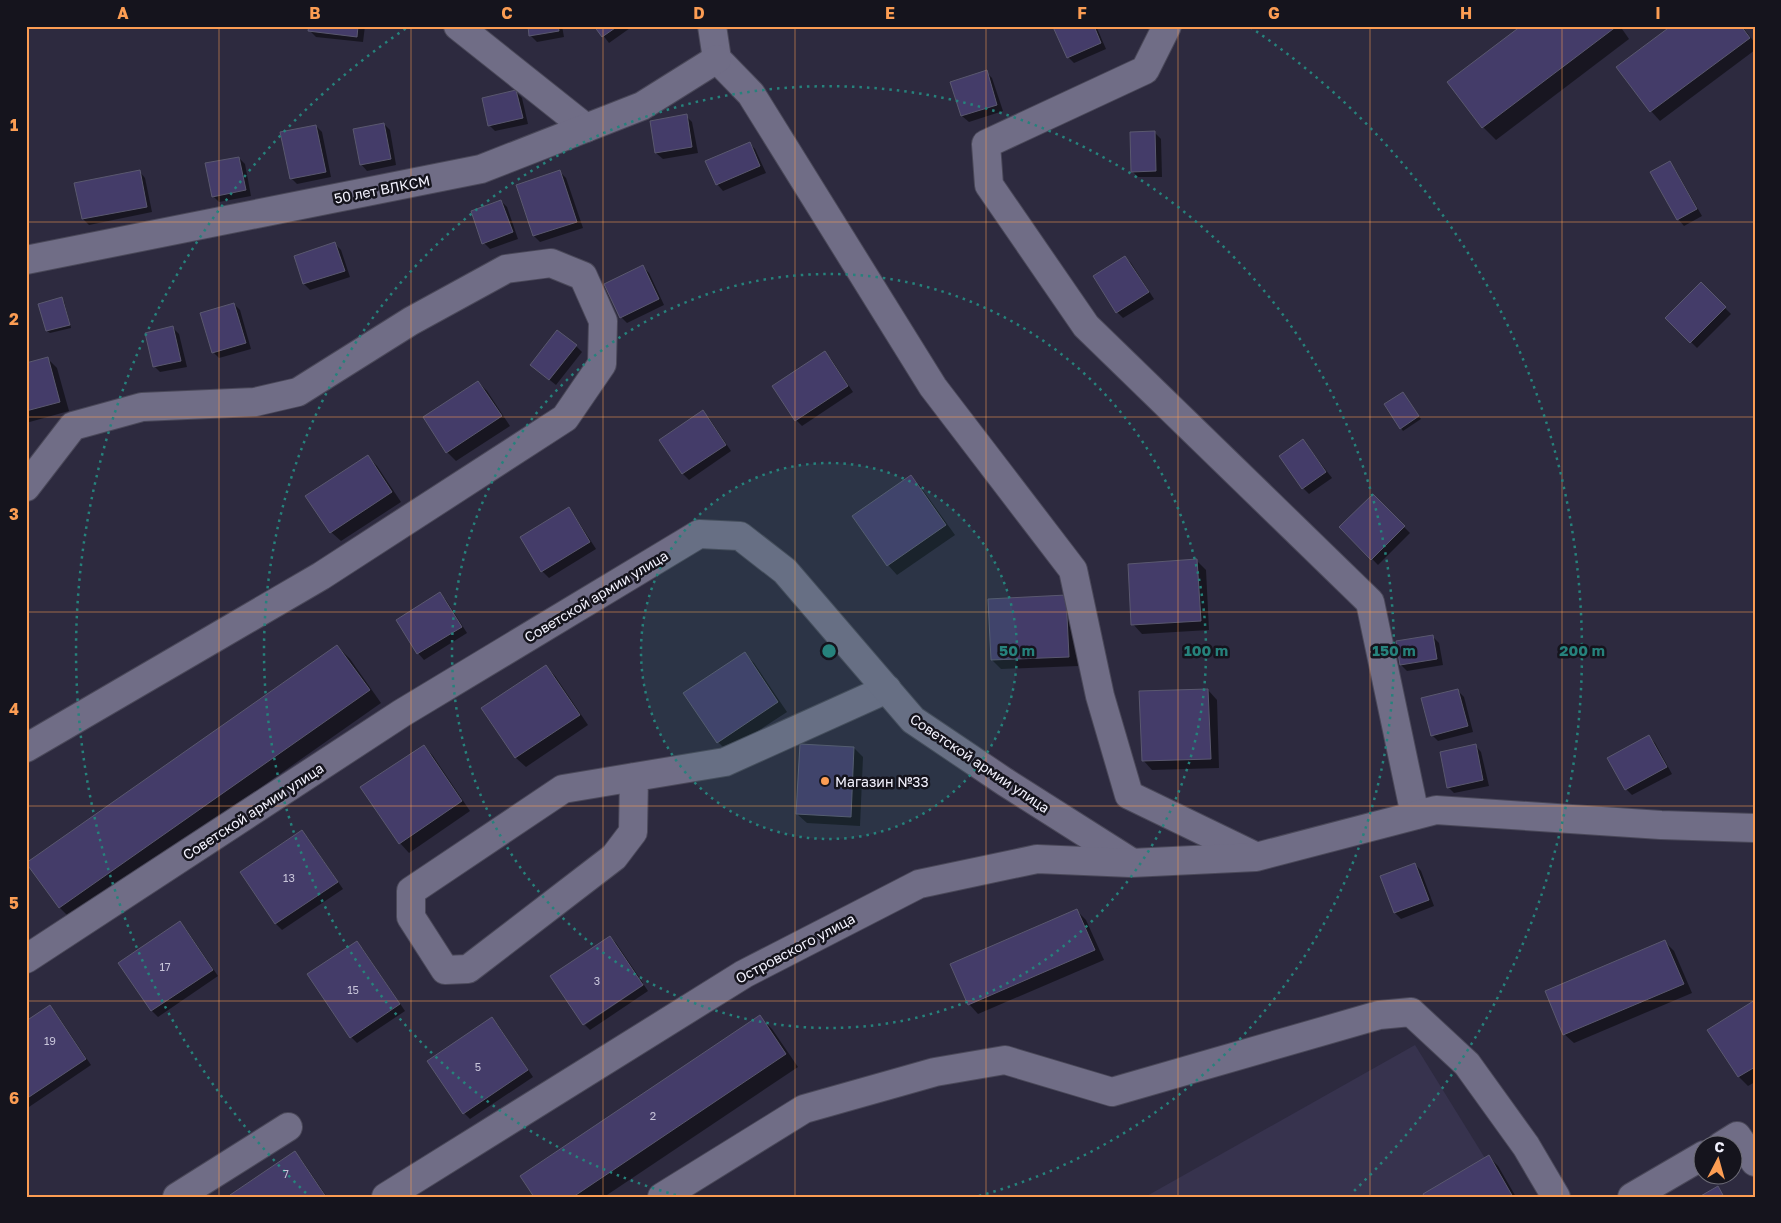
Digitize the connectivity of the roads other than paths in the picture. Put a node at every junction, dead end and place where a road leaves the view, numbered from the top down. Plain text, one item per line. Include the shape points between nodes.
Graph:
1 (458, 26) edge
2 (712, 26) edge
3 (1167, 26) edge
4 (717, 59) junction
5 (586, 128) junction
6 (26, 260) edge
7 (26, 487) edge
8 (887, 689) junction
9 (26, 748) edge
10 (634, 777) junction
11 (1415, 816) junction
12 (1755, 828) edge
13 (1256, 857) junction
14 (1131, 862) junction
15 (27, 957) edge
16 (288, 1127) dead end
17 (1744, 1145) edge
18 (1694, 1161) edge
19 (1755, 1162) edge
20 (177, 1197) edge
21 (386, 1197) edge
22 (662, 1197) edge
23 (1556, 1197) edge
24 (1632, 1197) edge

1 - 5 street
2 - 4 street
3 - 11 street via 1145,70 986,144 989,185 1086,326 1370,602
4 - 5 street, 50 лет ВЛКСМ via 642,106
4 - 13 street via 751,94 933,387 1073,570 1100,696 1129,795
5 - 6 street, 50 лет ВЛКСМ via 481,169
7 - 9 street via 73,426 142,407 255,402 298,392 411,321 506,269 551,263 583,276 603,321 602,364 565,418 321,576
8 - 10 street via 725,762
8 - 14 street, Советской армии улица via 913,720
8 - 15 street, Советской армии улица via 785,570 740,536 699,534 402,713
10 - 10 street via 564,789 411,891 411,917 445,970 468,970 614,857 632,832
11 - 12 street, Островского улица via 1436,810
11 - 13 street, Островского улица
13 - 14 street, Островского улица
14 - 21 street, Островского улица via 1037,858 919,884 744,974
16 - 20 street
17 - 19 street
18 - 24 street
22 - 23 street via 804,1110 935,1072 1005,1060 1112,1092 1380,1015 1411,1012 1467,1064 1526,1146

